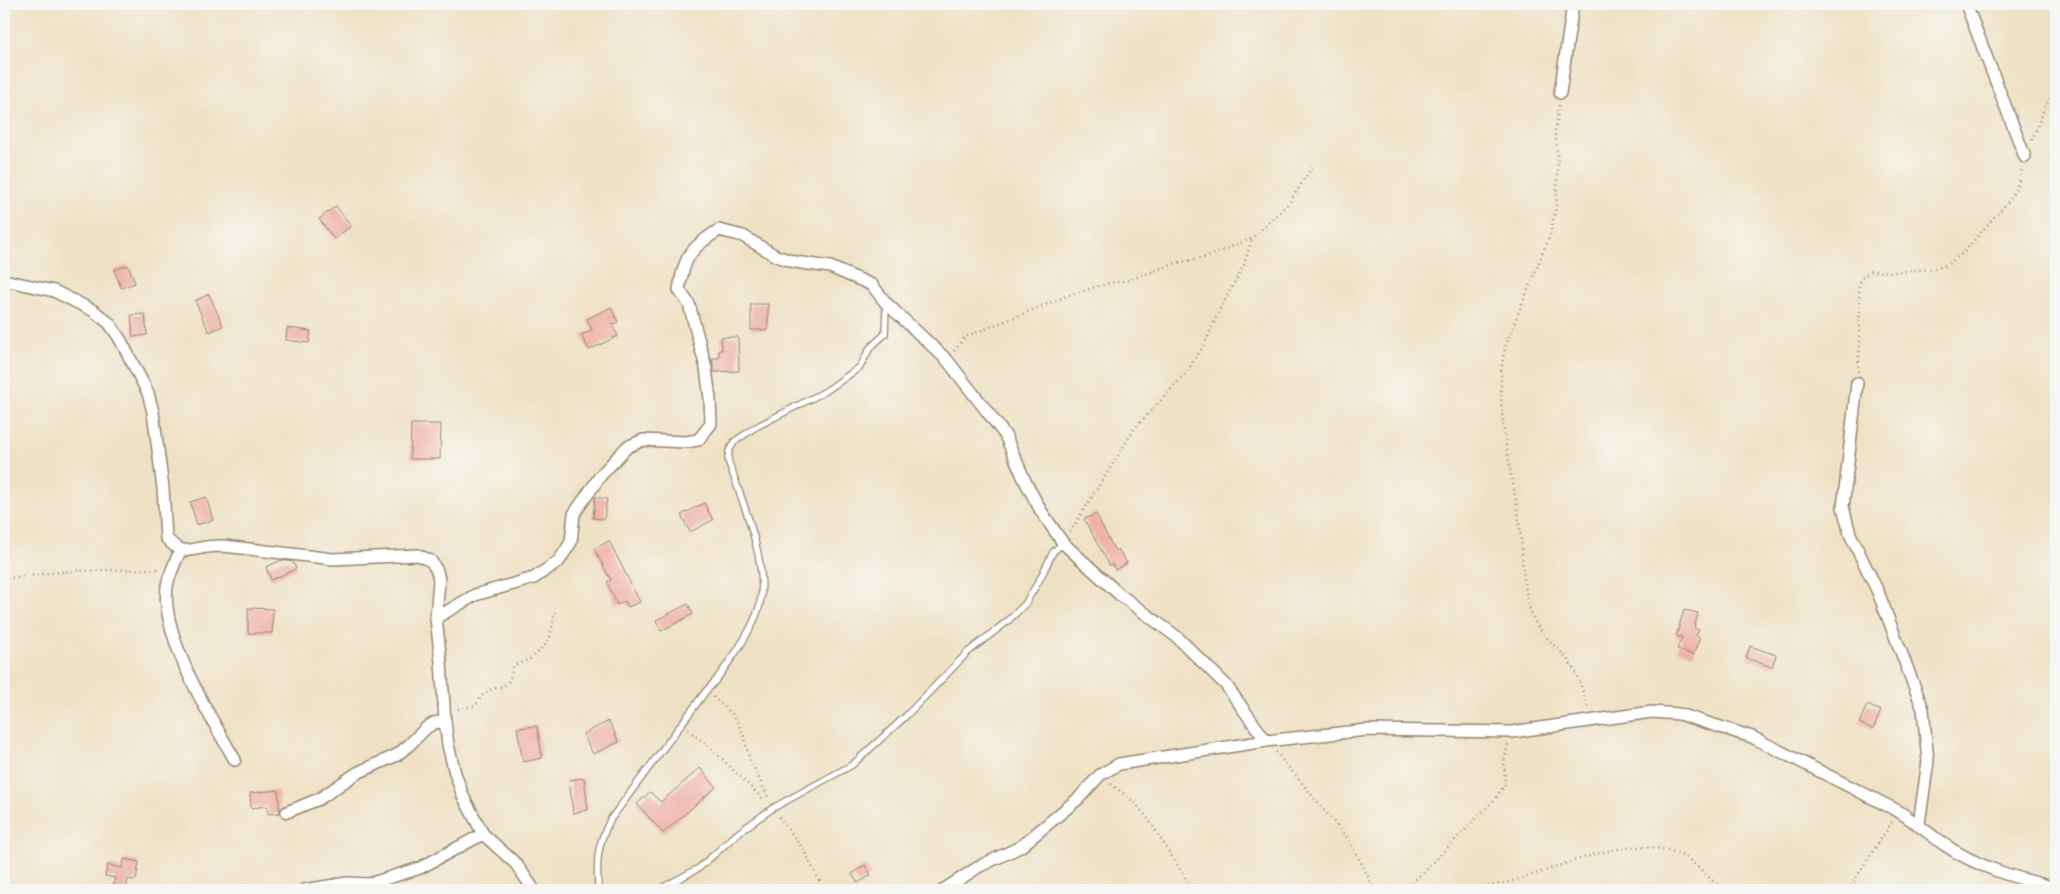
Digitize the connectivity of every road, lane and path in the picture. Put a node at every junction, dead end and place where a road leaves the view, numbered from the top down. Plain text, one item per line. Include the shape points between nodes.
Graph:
1 (1573, 4) edge
2 (1966, 4) edge
3 (1560, 93) joint
4 (2025, 156) dead end
5 (1312, 167) dead end
6 (1989, 224) dead end
7 (1252, 238) junction
8 (4, 280) edge
9 (886, 303) junction
10 (946, 360) junction
11 (1857, 383) joint
12 (1063, 543) junction
13 (180, 550) junction
14 (173, 569) junction
15 (7, 578) dead end
16 (555, 612) dead end
17 (436, 618) junction
18 (706, 691) junction
19 (445, 717) junction
20 (1592, 721) junction
21 (682, 725) junction
22 (1512, 732) junction
23 (1266, 741) junction
24 (235, 760) dead end
25 (1100, 775) junction
26 (774, 808) junction
27 (1898, 811) junction
28 (287, 812) dead end
29 (1919, 824) junction
30 (484, 834) junction
31 (2056, 888) edge
32 (304, 890) edge
33 (534, 890) edge
34 (598, 890) edge
35 (658, 890) edge
36 (824, 890) edge
37 (943, 890) edge
38 (1193, 890) edge
39 (1375, 890) edge
40 (1403, 890) edge
41 (1722, 890) edge
42 (1848, 890) edge

1 - 3 street
2 - 4 street
3 - 20 path via 1555,131 1558,162 1556,208 1550,235 1506,344 1502,358 1501,392 1531,610 1538,625 1578,677
5 - 7 path via 1289,203
6 - 11 path via 1963,253 1947,265 1933,270 1870,272 1861,279
7 - 10 path via 1207,257 1072,294 965,337
7 - 12 path via 1244,265 1186,373 1135,428
8 - 13 street via 54,291 94,311 109,323 120,339 148,392 163,488 166,538
9 - 10 street
9 - 17 street via 872,285 830,267 776,256 742,236 719,230 698,243 683,267 680,290 689,304 706,368 711,424 698,440 643,440 626,447 601,475 574,514 571,542 560,561 534,578 475,595
9 - 18 lane via 885,334 870,348 860,367 826,391 754,428 734,442 729,451 728,460 755,537 760,602 754,623 742,644
10 - 12 street via 1005,435 1037,504
11 - 29 street via 1843,507 1850,534 1878,592 1923,709 1928,761
12 - 23 street via 1119,594 1177,637 1226,684
12 - 26 lane via 1053,552 1025,604 1010,620 968,652 906,716 852,765
13 - 14 street
13 - 17 street via 189,552 224,546 333,559 418,555 431,561 437,571
14 - 15 path via 71,571
14 - 24 street via 167,600 175,644
16 - 19 path via 545,645 530,659 513,666 508,683 484,693 476,706
17 - 19 street
18 - 21 lane
18 - 26 path via 734,716 743,733 750,760
19 - 28 street via 426,728 397,755 357,773 319,799
19 - 30 street via 455,773 463,796
20 - 22 street
20 - 27 street via 1652,712 1679,714 1752,737
21 - 26 path
21 - 34 lane via 610,820 597,856
22 - 23 street via 1366,730
22 - 40 path via 1504,763 1505,784 1496,798 1426,872
23 - 25 street via 1119,764
23 - 39 path via 1349,840
25 - 37 street via 1079,798 1020,847 980,866
25 - 38 path via 1134,802 1147,817
26 - 35 lane via 738,833 699,868
26 - 36 path via 803,850
27 - 29 street
27 - 42 path
29 - 31 street via 1975,862 2007,875
30 - 32 street via 420,868 385,880
30 - 33 street via 516,864
40 - 41 path via 1495,885 1551,870 1586,856 1643,848 1683,856

